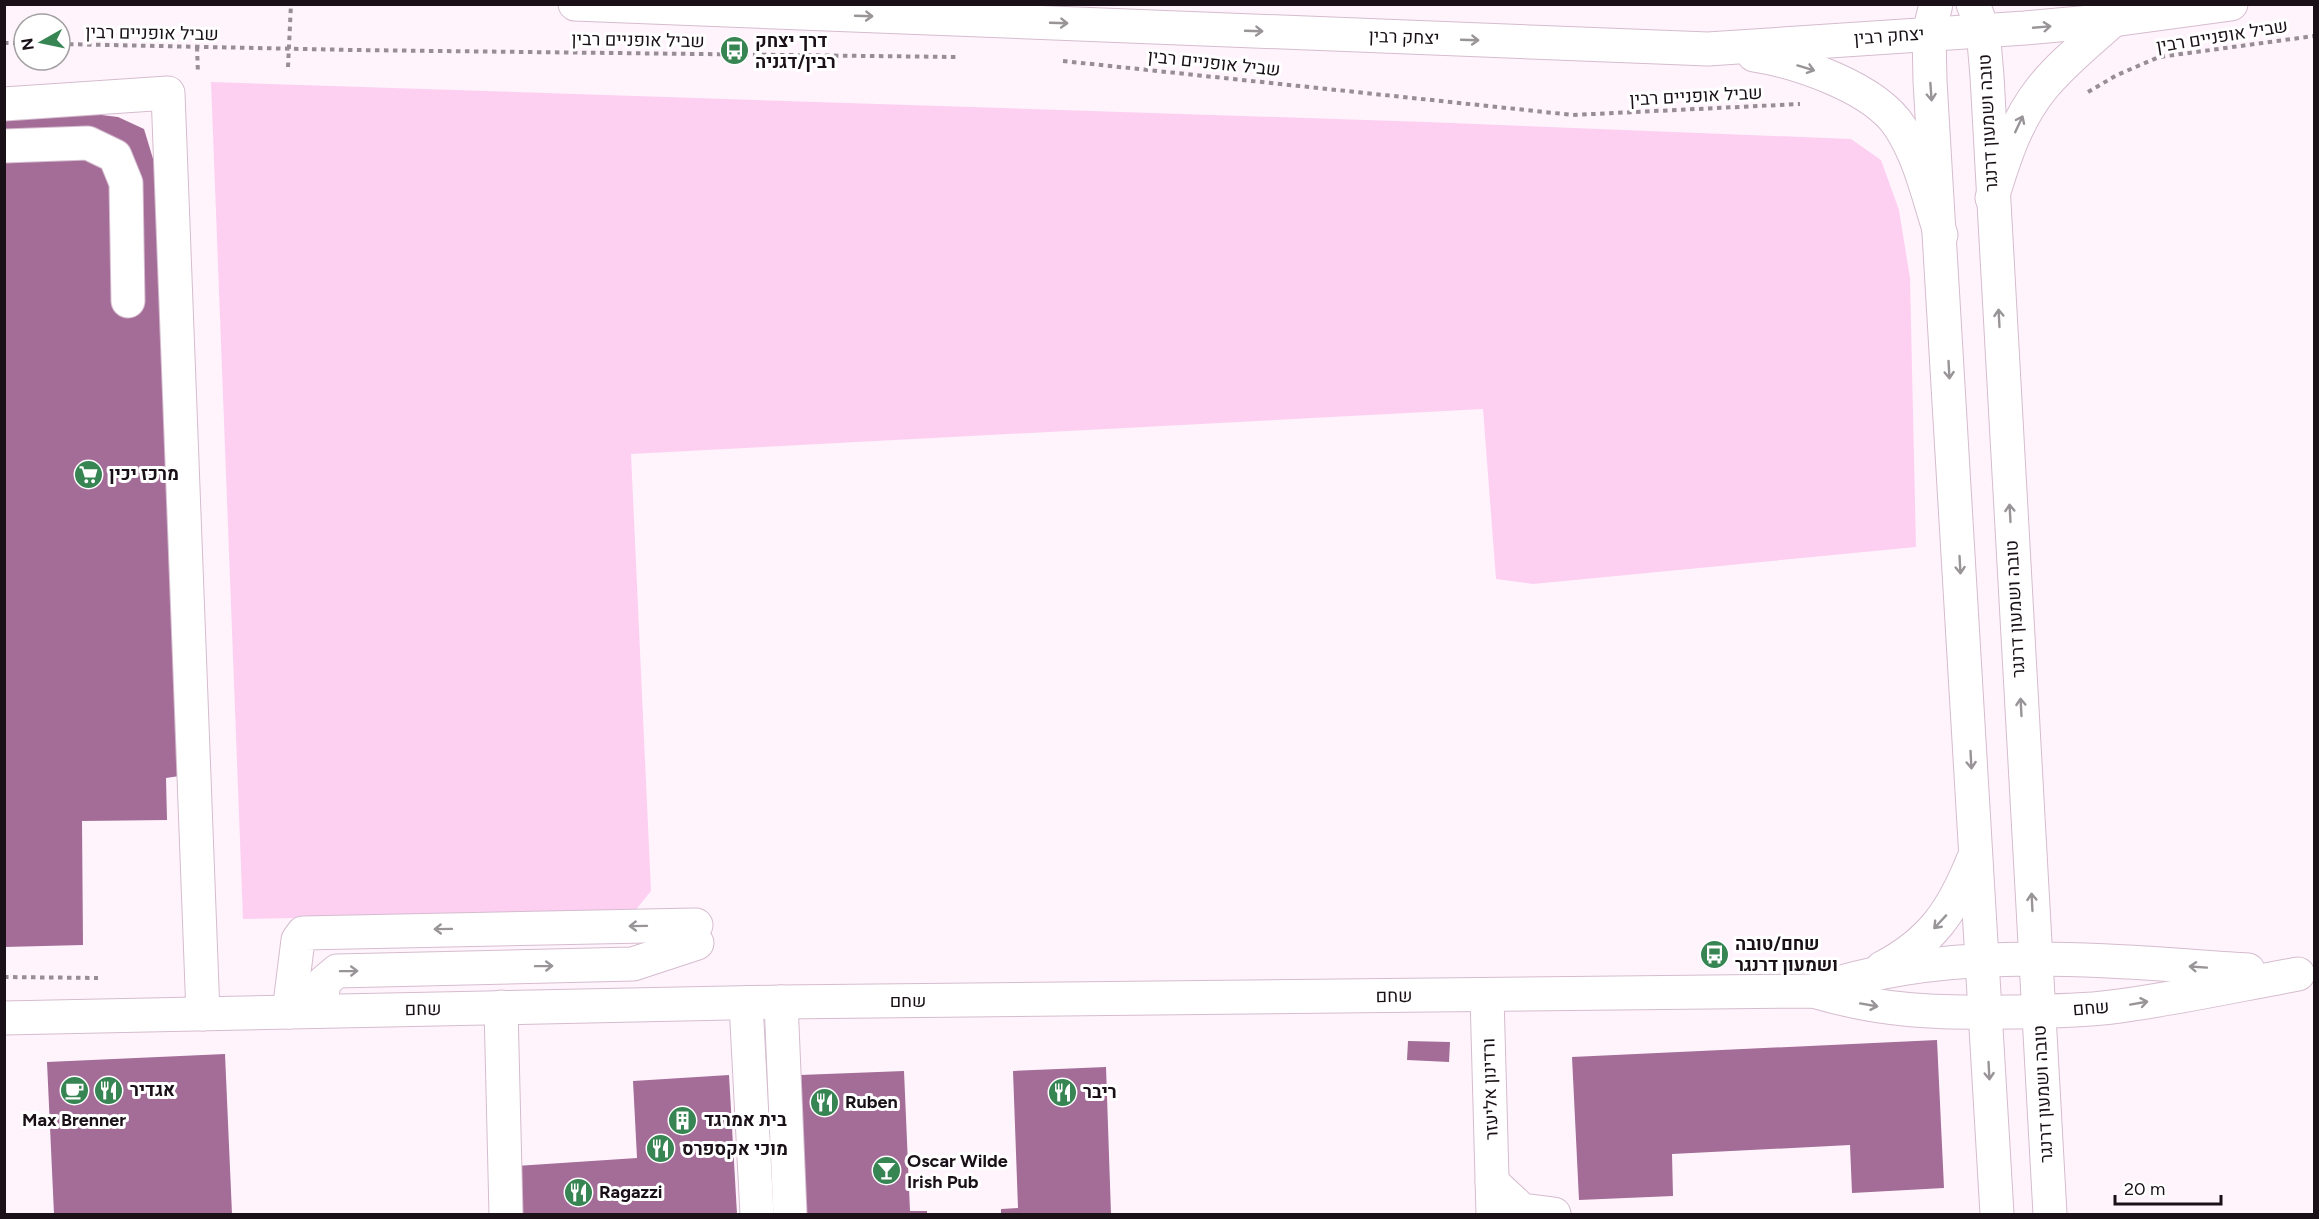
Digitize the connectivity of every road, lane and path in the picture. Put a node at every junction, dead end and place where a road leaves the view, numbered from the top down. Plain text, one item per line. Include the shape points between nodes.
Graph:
1 (291, 4) edge
2 (575, 4) edge
3 (2230, 4) edge
4 (1978, 17) edge
5 (1932, 19) edge
6 (2113, 20) junction
7 (2314, 36) edge
8 (72, 44) edge
9 (197, 47) junction
10 (291, 49) junction
11 (1708, 49) junction
12 (961, 57) dead end
13 (1056, 60) dead end
14 (288, 67) dead end
15 (198, 83) dead end
16 (2086, 94) dead end
17 (4, 104) edge
18 (1809, 104) dead end
19 (4, 146) edge
20 (1992, 198) junction
21 (1941, 235) junction
22 (128, 301) dead end
23 (1976, 852) junction
24 (2036, 960) junction
25 (1982, 961) junction
26 (1873, 973) junction
27 (2306, 973) edge
28 (1813, 991) junction
29 (1487, 996) junction
30 (781, 1002) junction
31 (746, 1003) junction
32 (501, 1007) junction
33 (305, 1011) junction
34 (2039, 1011) junction
35 (1985, 1012) junction
36 (203, 1014) junction
37 (4, 1018) edge
38 (1492, 1182) junction
39 (506, 1215) edge
40 (757, 1215) edge
41 (790, 1215) edge
42 (1493, 1215) edge
43 (1554, 1215) edge
44 (1997, 1215) edge
45 (2050, 1215) edge

1 - 10 path
2 -> 11 street, יצחק רבין
3 - 6 street, יצחק רבין
4 - 5 street, יצחק רבין
4 -> 6 street, יצחק רבין
4 - 20 street, טובה ושמעון דרנגר
5 - 11 street, יצחק רבין
5 -> 21 street
20 -> 6 street via 2004,160 2030,105 2051,78
7 - 16 path, שביל אופניים רבין via 2159,57 2116,75
8 - 9 path, שביל אופניים רבין
9 - 10 path, שביל אופניים רבין
9 - 15 path
10 - 12 path, שביל אופניים רבין
10 - 14 path
11 -> 21 street via 1768,57 1813,70 1882,107 1900,126 1915,157
13 - 18 path, שביל אופניים רבין via 1573,115
17 - 36 street via 168,93
19 - 22 street via 87,142 115,156 126,183
24 -> 20 street, טובה ושמעון דרנגר
21 -> 23 street
23 - 25 street
23 -> 26 street via 1948,913 1912,948
24 - 25 street, שחם
27 -> 24 street, שחם
24 - 34 street, טובה ושמעון דרנגר
25 - 26 street, שחם
25 - 35 street
26 - 28 street, שחם
34 -> 27 street, שחם via 2098,1009
28 - 29 street, שחם
28 -> 35 street, שחם via 1890,1009
29 - 30 street, שחם
29 - 38 street, ורדינון אליעזר
30 - 31 street, שחם
30 - 41 street
31 - 32 street, שחם
31 - 40 street
32 - 33 street, שחם
32 - 39 street
33 -> 33 street via 324,982 337,971 633,964 697,934 303,933 298,940
33 - 36 street, שחם
34 - 35 street, שחם
34 - 45 street, טובה ושמעון דרנגר
35 -> 44 street
36 - 37 street, שחם
38 - 42 street, ורדינון אליעזר
38 - 43 street via 1522,1210

